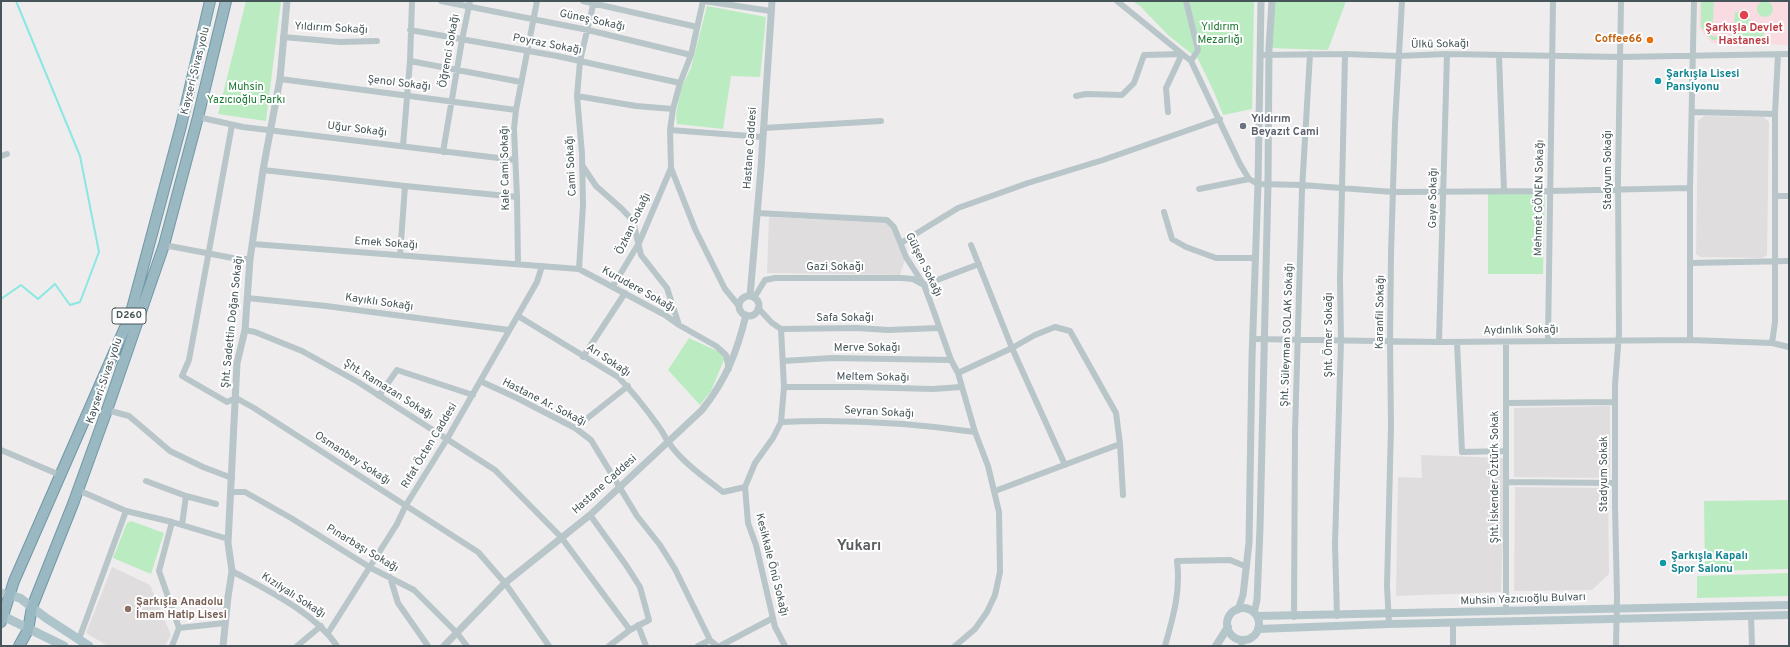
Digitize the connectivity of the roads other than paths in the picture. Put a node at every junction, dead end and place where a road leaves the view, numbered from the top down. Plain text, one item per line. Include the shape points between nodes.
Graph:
1 (210, 1) edge
2 (226, 1) edge
3 (287, 1) edge
4 (412, 1) edge
5 (441, 1) edge
6 (537, 1) edge
7 (583, 1) edge
8 (704, 1) edge
9 (743, 1) edge
10 (772, 1) edge
11 (1117, 1) edge
12 (1186, 1) edge
13 (1261, 1) edge
14 (1272, 1) edge
15 (1402, 1) edge
16 (1553, 1) edge
17 (1621, 1) edge
18 (1694, 1) edge
19 (593, 2) edge
20 (469, 4) edge
21 (745, 8) junction
22 (771, 11) junction
23 (534, 18) junction
24 (697, 27) junction
25 (410, 30) junction
26 (588, 30) junction
27 (283, 37) junction
28 (462, 40) junction
29 (378, 41) dead end
30 (527, 51) junction
31 (1182, 54) junction
32 (1310, 54) junction
33 (1345, 54) junction
34 (1448, 54) junction
35 (1778, 54) junction
36 (1789, 54) edge
37 (691, 55) junction
38 (1260, 55) junction
39 (1269, 55) junction
40 (1499, 55) junction
41 (1553, 55) junction
42 (1398, 56) junction
43 (1694, 56) junction
44 (1620, 57) junction
45 (410, 61) junction
46 (580, 61) junction
47 (1191, 61) junction
48 (457, 69) junction
49 (280, 79) junction
50 (521, 82) junction
51 (680, 83) junction
52 (408, 94) junction
53 (577, 96) junction
54 (1076, 96) dead end
55 (452, 100) junction
56 (673, 109) junction
57 (516, 110) junction
58 (1168, 112) dead end
59 (1692, 112) junction
60 (1775, 114) junction
61 (198, 117) junction
62 (1220, 119) junction
63 (881, 121) dead end
64 (232, 124) junction
65 (764, 128) junction
66 (271, 130) junction
67 (670, 130) junction
68 (763, 137) junction
69 (403, 146) junction
70 (443, 152) junction
71 (515, 160) junction
72 (582, 165) junction
73 (671, 168) junction
74 (263, 170) junction
75 (1249, 179) junction
76 (1268, 183) junction
77 (1258, 184) junction
78 (1302, 185) junction
79 (404, 186) junction
80 (1199, 188) dead end
81 (1342, 188) junction
82 (1690, 188) junction
83 (1618, 190) junction
84 (1504, 191) junction
85 (1550, 191) junction
86 (1393, 192) junction
87 (1444, 192) junction
88 (1775, 196) junction
89 (1789, 196) edge
90 (517, 197) junction
91 (1164, 212) dead end
92 (757, 213) junction
93 (639, 243) junction
94 (901, 243) junction
95 (253, 244) junction
96 (164, 245) junction
97 (971, 245) dead end
98 (208, 253) junction
99 (400, 254) junction
100 (1256, 258) junction
101 (250, 259) junction
102 (1775, 261) junction
103 (1789, 261) edge
104 (1690, 263) junction
105 (518, 264) junction
106 (979, 264) junction
107 (542, 266) junction
108 (580, 269) junction
109 (924, 285) junction
110 (613, 286) junction
111 (625, 293) junction
112 (752, 297) junction
113 (247, 298) junction
114 (739, 306) junction
115 (758, 308) junction
116 (746, 315) junction
117 (518, 316) junction
118 (679, 325) junction
119 (939, 328) junction
120 (781, 329) junction
121 (245, 330) junction
122 (508, 330) junction
123 (1298, 338) junction
124 (1253, 339) junction
125 (1264, 339) junction
126 (1341, 340) junction
127 (1618, 340) junction
128 (1690, 340) junction
129 (1390, 341) junction
130 (1548, 341) junction
131 (1439, 342) junction
132 (1457, 342) junction
133 (1506, 342) junction
134 (1772, 343) junction
135 (1789, 347) edge
136 (1012, 348) junction
137 (583, 357) junction
138 (951, 360) junction
139 (783, 361) junction
140 (729, 369) junction
141 (958, 373) junction
142 (480, 381) junction
143 (628, 386) junction
144 (784, 387) junction
145 (962, 387) junction
146 (472, 395) junction
147 (379, 396) junction
148 (236, 398) junction
149 (1614, 402) junction
150 (1506, 403) junction
151 (108, 410) junction
152 (781, 422) junction
153 (575, 428) junction
154 (975, 432) junction
155 (447, 439) junction
156 (668, 442) junction
157 (1120, 444) junction
158 (1, 450) edge
159 (1506, 451) junction
160 (1065, 465) junction
161 (60, 475) junction
162 (232, 478) junction
163 (146, 481) dead end
164 (1506, 482) junction
165 (1615, 483) junction
166 (745, 487) junction
167 (620, 488) junction
168 (78, 490) junction
169 (995, 491) junction
170 (232, 492) junction
171 (1123, 495) dead end
172 (186, 496) junction
173 (216, 504) dead end
174 (406, 505) junction
175 (126, 511) junction
176 (590, 515) junction
177 (172, 522) junction
178 (182, 525) junction
179 (561, 537) junction
180 (228, 539) junction
181 (1247, 567) junction
182 (371, 568) junction
183 (232, 571) junction
184 (390, 577) junction
185 (505, 583) junction
186 (5, 594) edge
187 (1789, 605) edge
188 (32, 607) junction
189 (1617, 608) junction
190 (1238, 610) junction
191 (1506, 612) junction
192 (1255, 614) junction
193 (1388, 614) junction
194 (1751, 615) junction
195 (1789, 615) edge
196 (1337, 616) junction
197 (2, 617) edge
198 (1294, 617) junction
199 (773, 618) junction
200 (1617, 619) junction
201 (1453, 622) junction
202 (225, 623) junction
203 (1389, 624) junction
204 (638, 625) junction
205 (321, 626) junction
206 (1228, 627) junction
207 (179, 628) junction
208 (1258, 629) junction
209 (28, 630) junction
210 (630, 630) junction
211 (457, 633) junction
212 (328, 634) junction
213 (79, 639) junction
214 (710, 640) junction
215 (1241, 642) edge
216 (19, 646) edge
217 (64, 646) edge
218 (89, 646) edge
219 (172, 646) edge
220 (223, 646) edge
221 (297, 646) edge
222 (336, 646) edge
223 (428, 646) edge
224 (444, 646) edge
225 (467, 646) edge
226 (549, 646) edge
227 (609, 646) edge
228 (646, 646) edge
229 (698, 646) edge
230 (718, 646) edge
231 (785, 646) edge
232 (955, 646) edge
233 (1165, 646) edge
234 (1216, 646) edge
235 (1232, 646) edge
236 (1453, 646) edge
237 (1616, 646) edge
238 (1752, 646) edge

1 - 161 highway, Kayseri-Sivas yolu / D260 via 181,126 130,316
2 - 61 highway, Kayseri-Sivas yolu / D260
3 - 27 street, Şht. Sadettin Doğan Sokağı
4 - 25 street
5 - 20 street, Güneş Sokağı
6 - 23 street, Kale Cami Sokağı
7 - 19 street
8 - 21 street
8 - 24 street
9 - 21 street
10 - 22 street, Hastane Caddesi
11 - 31 street
12 - 47 street via 1198,50
13 - 38 street
14 - 39 street
15 - 42 street, Karanfil Sokağı
16 - 41 street, Mehmet GÖNEN Sokağı
17 - 44 street, Stadyum Sokağı
18 - 43 street
19 - 24 street
19 - 26 street, Cami Sokağı
20 - 23 street, Güneş Sokağı
20 - 28 street, Öğrenci Sokağı
21 - 22 street
22 - 65 street, Hastane Caddesi
23 - 26 street, Güneş Sokağı
23 - 30 street, Kale Cami Sokağı
24 - 37 street
25 - 28 street, Poyraz Sokağı
25 - 45 street
26 - 37 street, Güneş Sokağı
26 - 46 street, Cami Sokağı
27 - 29 street, Yıldırım Sokağı via 340,42
27 - 49 street, Şht. Sadettin Doğan Sokağı
28 - 30 street, Poyraz Sokağı
28 - 48 street, Öğrenci Sokağı
30 - 46 street, Poyraz Sokağı
30 - 50 street, Kale Cami Sokağı
31 - 47 street
31 - 54 street via 1144,55 1134,83 1122,95
31 - 58 street via 1166,88
32 - 33 street, Ülkü Sokağı
32 - 39 street, Ülkü Sokağı
32 - 78 street, Şht. Süleyman SOLAK Sokağı
33 - 42 street, Ülkü Sokağı
33 - 81 street, Şht. Ömer Sokağı
34 - 40 street, Ülkü Sokağı
34 - 42 street, Ülkü Sokağı
34 - 87 street, Gaye Sokağı
35 - 36 street, Ülkü Sokağı
35 - 43 street, Ülkü Sokağı
35 - 60 street
37 - 51 street
38 - 39 street, Ülkü Sokağı
38 - 77 street
39 - 76 street
40 - 41 street, Ülkü Sokağı
40 - 84 street
41 - 44 street, Ülkü Sokağı
41 - 85 street, Mehmet GÖNEN Sokağı
42 - 86 street, Karanfil Sokağı
43 - 44 street, Ülkü Sokağı
43 - 59 street
44 - 83 street, Stadyum Sokağı
45 - 48 street
45 - 52 street
46 - 51 street, Poyraz Sokağı
46 - 53 street, Cami Sokağı
47 - 62 street
48 - 50 street
48 - 55 street, Öğrenci Sokağı
49 - 52 street, Şenol Sokağı
49 - 66 street, Şht. Sadettin Doğan Sokağı
50 - 57 street, Kale Cami Sokağı
51 - 56 street
52 - 55 street, Şenol Sokağı
52 - 69 street
53 - 56 street
53 - 72 street, Cami Sokağı
55 - 57 street, Şenol Sokağı
55 - 70 street, Öğrenci Sokağı
56 - 67 street
57 - 71 street, Kale Cami Sokağı
59 - 60 street
59 - 82 street
60 - 88 street
61 - 64 street, Uğur Sokağı
61 - 96 highway, Kayseri-Sivas yolu / D260
62 - 75 street
62 - 94 street via 958,208
63 - 65 street
64 - 66 street, Uğur Sokağı
64 - 98 street
65 - 68 street, Hastane Caddesi
66 - 69 street, Uğur Sokağı
66 - 74 street, Şht. Sadettin Doğan Sokağı
67 - 68 street
67 - 73 street
68 - 92 street, Hastane Caddesi
69 - 70 street, Uğur Sokağı
70 - 71 street, Uğur Sokağı
71 - 90 street, Kale Cami Sokağı
72 - 93 street via 596,186 633,222
72 - 108 street, Cami Sokağı
73 - 93 street, Özkan Sokağı
73 - 114 street via 701,242 725,289
74 - 79 street
74 - 95 street, Şht. Sadettin Doğan Sokağı
75 - 77 street
75 - 80 street
76 - 77 street
76 - 78 street
76 - 125 street
77 - 100 street
78 - 81 street
78 - 123 street, Şht. Süleyman SOLAK Sokağı
79 - 90 street
79 - 99 street
81 - 86 street
81 - 126 street, Şht. Ömer Sokağı
82 - 83 street
82 - 104 street
83 - 85 street
83 - 127 street, Stadyum Sokağı
84 - 85 street
84 - 87 street
85 - 130 street, Mehmet GÖNEN Sokağı
86 - 87 street
86 - 129 street, Karanfil Sokağı
87 - 131 street, Gaye Sokağı
88 - 89 street
88 - 102 street
90 - 105 street, Kale Cami Sokağı
91 - 100 street via 1172,239 1186,247 1216,258
92 - 94 street, Gülşen Sokağı via 887,220
92 - 112 street, Hastane Caddesi
93 - 110 street, Özkan Sokağı
93 - 118 street via 641,255 667,288
94 - 109 street, Gülşen Sokağı via 906,257
95 - 99 street, Emek Sokağı
95 - 101 street, Şht. Sadettin Doğan Sokağı
96 - 98 street
96 - 151 highway, Kayseri-Sivas yolu / D260
97 - 106 street
98 - 101 street
98 - 148 street via 189,360 182,376 226,402
99 - 105 street, Emek Sokağı
100 - 124 street
101 - 113 street, Şht. Sadettin Doğan Sokağı
102 - 103 street
102 - 104 street
102 - 134 street via 1775,322
104 - 128 street
105 - 107 street, Kurudere Sokağı
106 - 109 street
106 - 136 street
107 - 108 street, Kurudere Sokağı
107 - 117 street, Rıfat Öcten Caddesi
108 - 110 street, Kurudere Sokağı
109 - 112 street, Gazi Sokağı via 913,279 901,278 775,278 765,280
109 - 119 street, Gülşen Sokağı
110 - 111 street, Kurudere Sokağı
111 - 118 street, Kurudere Sokağı
111 - 137 street
112 - 114 street via 744,298
112 - 115 street via 758,302
113 - 121 street, Şht. Sadettin Doğan Sokağı
113 - 122 street, Kayıklı Sokağı
114 - 116 street
115 - 116 street via 755,313
115 - 120 street
116 - 140 street, Hastane Caddesi
117 - 122 street, Rıfat Öcten Caddesi
117 - 137 street, Arı Sokağı
118 - 140 street, Kurudere Sokağı via 716,346 726,355
119 - 120 street, Safa Sokağı
119 - 138 street, Gülşen Sokağı
120 - 139 street
121 - 147 street, Şht. Ramazan Sokağı via 302,351
121 - 148 street, Şht. Sadettin Doğan Sokağı via 238,363
122 - 142 street, Rıfat Öcten Caddesi
123 - 125 street, Aydınlık Sokağı
123 - 126 street, Aydınlık Sokağı
123 - 198 street, Şht. Süleyman SOLAK Sokağı
124 - 125 street, Aydınlık Sokağı
124 - 181 street via 1252,475
125 - 192 street via 1258,586
126 - 129 street, Aydınlık Sokağı
126 - 196 street, Şht. Ömer Sokağı via 1335,544
127 - 128 street, Aydınlık Sokağı
127 - 130 street, Aydınlık Sokağı
127 - 149 street, Stadyum Sokak
128 - 134 street, Aydınlık Sokağı
129 - 131 street, Aydınlık Sokağı
129 - 193 street, Karanfil Sokağı
130 - 133 street, Aydınlık Sokağı
131 - 132 street, Aydınlık Sokağı
132 - 133 street, Aydınlık Sokağı
132 - 159 street via 1462,452
133 - 150 street, Şht. İskender Öztürk Sokak
134 - 135 street, Aydınlık Sokağı
136 - 141 street
136 - 157 street via 1055,327 1070,331 1116,413
136 - 160 street
137 - 143 street, Arı Sokağı via 618,377
138 - 139 street, Merve Sokağı via 832,358
138 - 141 street, Gülşen Sokağı
139 - 144 street
140 - 156 street, Hastane Caddesi via 716,393 702,410
141 - 145 street, Gülşen Sokağı
142 - 146 street, Rıfat Öcten Caddesi
142 - 153 street, Hastane Ar. Sokağı
143 - 153 street
143 - 156 street, Arı Sokağı
144 - 145 street, Meltem Sokağı
144 - 152 street
145 - 154 street, Gülşen Sokağı
146 - 147 street via 397,370
146 - 155 street, Rıfat Öcten Caddesi
147 - 155 street, Şht. Ramazan Sokağı
148 - 162 street, Şht. Sadettin Doğan Sokağı
148 - 174 street, Osmanbey Sokağı
149 - 150 street
149 - 165 street, Stadyum Sokak
150 - 159 street, Şht. İskender Öztürk Sokak
151 - 162 street via 128,416 170,451
151 - 168 highway, Kayseri-Sivas yolu / D260
152 - 154 street, Seyran Sokağı via 882,422
152 - 166 street via 774,438 755,463
153 - 167 street, Hastane Ar. Sokağı via 591,440
154 - 169 street, Gülşen Sokağı
155 - 174 street, Rıfat Öcten Caddesi
155 - 179 street, Şht. Ramazan Sokağı via 495,470
156 - 166 street, Arı Sokağı via 686,462 724,492
156 - 167 street, Hastane Caddesi
157 - 160 street
157 - 171 street
158 - 161 street
159 - 164 street, Şht. İskender Öztürk Sokak
160 - 169 street
161 - 186 highway, Kayseri-Sivas yolu / D260 via 14,581
162 - 170 street, Şht. Sadettin Doğan Sokağı
163 - 172 street
164 - 165 street
164 - 191 street, Şht. İskender Öztürk Sokak
165 - 189 street, Stadyum Sokak
166 - 199 street, Kesikkale Önü Sokağı via 748,523 756,545
167 - 176 street, Hastane Caddesi
167 - 214 street, Hastane Ar. Sokağı via 675,568
168 - 175 street
168 - 188 highway, Kayseri-Sivas yolu / D260
169 - 232 street, Gülşen Sokağı via 1000,512 1000,572 995,595 975,629
170 - 180 street, Şht. Sadettin Doğan Sokağı
170 - 182 street, Pınarbaşı Sokağı via 245,492
172 - 173 street
172 - 178 street
174 - 182 street, Rıfat Öcten Caddesi
174 - 185 street, Osmanbey Sokağı via 478,552
175 - 177 street
175 - 213 street
176 - 179 street, Hastane Caddesi
176 - 204 street via 640,587 649,620
177 - 178 street
177 - 207 street via 159,571
178 - 180 street
179 - 185 street, Hastane Caddesi
179 - 210 street, Şht. Ramazan Sokağı
180 - 183 street, Şht. Sadettin Doğan Sokağı
181 - 190 street via 1243,596
181 - 233 street via 1230,560 1177,561 1179,579 1175,608
182 - 184 street, Pınarbaşı Sokağı
182 - 212 street, Rıfat Öcten Caddesi
183 - 202 street, Şht. Sadettin Doğan Sokağı
183 - 205 street, Kızılyalı Sokağı
184 - 211 street, Pınarbaşı Sokağı via 414,590
184 - 223 street via 398,603
185 - 211 street, Hastane Caddesi
185 - 226 street, Osmanbey Sokağı
186 - 188 main road via 20,598
186 - 197 highway, Kayseri-Sivas yolu / D260
187 - 189 main road, Muhsin Yazıcıoğlu Bulvarı
188 - 209 highway, Kayseri-Sivas yolu / D260
188 - 213 main road
189 - 191 main road, Muhsin Yazıcıoğlu Bulvarı
189 - 200 street, Stadyum Sokak
190 - 192 main road via 1246,609
190 - 206 main road via 1229,619
191 - 193 main road, Muhsin Yazıcıoğlu Bulvarı
192 - 198 main road, Muhsin Yazıcıoğlu Bulvarı
192 - 208 main road
193 - 196 main road, Muhsin Yazıcıoğlu Bulvarı
193 - 203 street, Karanfil Sokağı
194 - 195 main road, Muhsin Yazıcıoğlu Bulvarı
194 - 200 main road, Muhsin Yazıcıoğlu Bulvarı
194 - 238 street
196 - 198 main road, Muhsin Yazıcıoğlu Bulvarı
197 - 209 main road
199 - 230 street
199 - 231 street, Kesikkale Önü Sokağı
200 - 201 main road, Muhsin Yazıcıoğlu Bulvarı
200 - 237 street, Stadyum Sokak
201 - 203 main road, Muhsin Yazıcıoğlu Bulvarı
201 - 236 street
202 - 207 street
202 - 220 street, Şht. Sadettin Doğan Sokağı
203 - 208 main road, Muhsin Yazıcıoğlu Bulvarı
204 - 210 street
204 - 228 street
205 - 212 street, Kızılyalı Sokağı
205 - 221 street
206 - 215 main road via 1232,635
206 - 234 main road
207 - 219 street
208 - 215 main road via 1254,636
209 - 216 highway, Kayseri-Sivas yolu / D260
209 - 217 main road
210 - 227 street
211 - 224 street, Hastane Caddesi
211 - 225 street, Pınarbaşı Sokağı
212 - 222 street, Kızılyalı Sokağı
213 - 218 main road
214 - 229 street
214 - 230 street
215 - 235 main road

